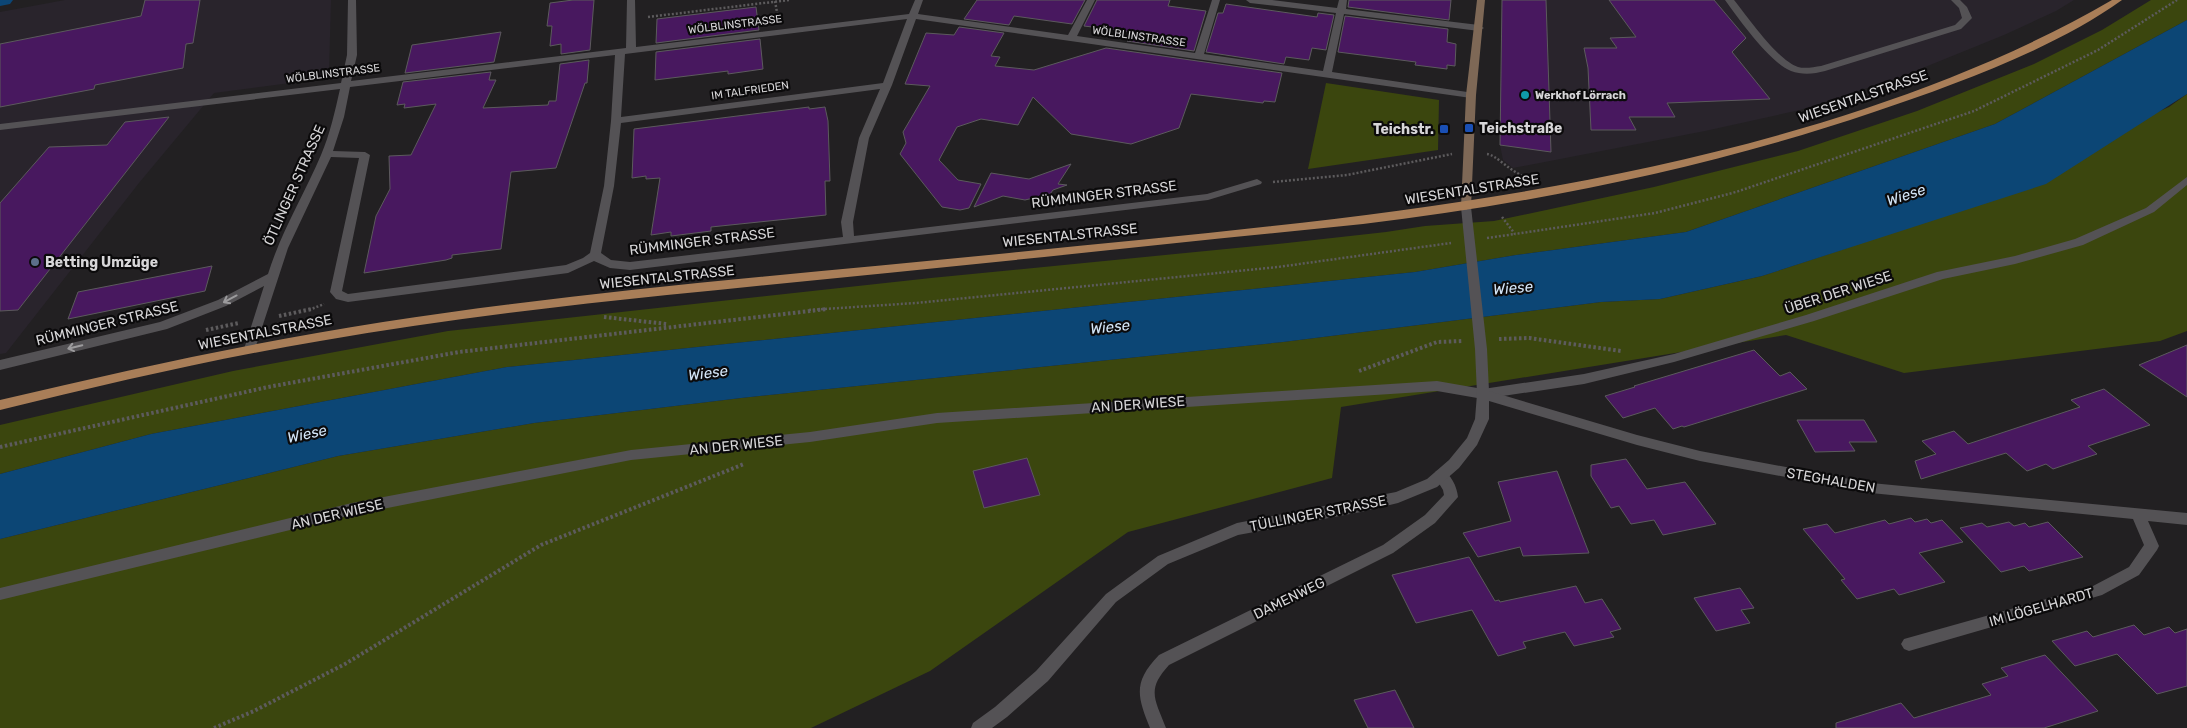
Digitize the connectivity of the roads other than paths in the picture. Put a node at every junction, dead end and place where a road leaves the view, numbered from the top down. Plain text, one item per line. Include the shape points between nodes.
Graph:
1 (352, 0) edge
2 (631, 0) edge
3 (919, 0) edge
4 (1091, 0) edge
5 (1216, 0) edge
6 (1250, 0) edge
7 (1343, 0) edge
8 (1481, 0) edge
9 (1729, 0) edge
10 (1954, 0) edge
11 (2118, 0) edge
12 (1341, 11) junction
13 (912, 16) junction
14 (1479, 28) junction
15 (1071, 40) junction
16 (631, 49) junction
17 (620, 51) junction
18 (1198, 57) junction
19 (1327, 75) junction
20 (347, 83) junction
21 (887, 85) junction
22 (1471, 95) junction
23 (616, 121) junction
24 (0, 127) edge
25 (327, 154) junction
26 (2187, 180) edge
27 (1257, 182) road end
28 (1466, 207) junction
29 (849, 238) junction
30 (595, 254) junction
31 (273, 276) junction
32 (250, 349) junction
33 (0, 365) edge
34 (1483, 394) junction
35 (0, 405) edge
36 (1441, 475) junction
37 (2137, 513) junction
38 (2187, 519) edge
39 (0, 594) edge
40 (1909, 644) dead end
41 (979, 728) edge
42 (1158, 728) edge

1 - 20 street, ÖTLINGER STRASSE via 352,55
2 - 16 street
3 - 13 street
4 - 15 street
5 - 18 street
6 - 12 street
7 - 12 street
8 - 14 street
9 - 10 street via 1780,60 1805,72 1958,27 1967,18 1963,7
11 - 28 main road, WIESENTALSTRASSE via 2002,60 1848,118 1666,167
12 - 14 street
12 - 19 street
13 - 15 street, WÖLBLINSTRASSE
13 - 16 street, WÖLBLINSTRASSE
13 - 21 street
14 - 22 street
15 - 18 street, WÖLBLINSTRASSE
16 - 17 street, WÖLBLINSTRASSE
17 - 20 street, WÖLBLINSTRASSE
17 - 23 street
18 - 19 street, WÖLBLINSTRASSE
19 - 22 street, WÖLBLINSTRASSE
20 - 24 street, WÖLBLINSTRASSE
20 - 25 street, ÖTLINGER STRASSE
21 - 23 street, IM TALFRIEDEN
21 - 29 street via 864,138 847,222
22 - 28 street
23 - 30 street via 609,186
25 - 30 street via 365,155 336,286 340,296 357,297 568,269
25 - 31 street, ÖTLINGER STRASSE via 289,232
26 - 34 street, ÜBER DER WIESE via 2150,210 2080,242 1941,275 1674,358 1584,379
27 - 29 street, RÜMMINGER STRASSE via 1208,197
28 - 32 main road, WIESENTALSTRASSE via 631,296 389,326
28 - 34 street, TÜLLINGER STRASSE
29 - 30 street, RÜMMINGER STRASSE via 630,266 600,261
31 - 32 street, ÖTLINGER STRASSE
31 -> 33 street, RÜMMINGER STRASSE via 222,303 170,324
32 - 35 main road, WIESENTALSTRASSE
34 - 36 street, TÜLLINGER STRASSE via 1482,419 1472,441
34 - 37 street, STEGHALDEN via 1700,456 1871,488
34 - 39 street, AN DER WIESE via 1437,386 937,418 810,437 631,455 352,509
36 - 41 street, TÜLLINGER STRASSE via 1432,483 1398,497 1237,529 1163,560 1111,598 1042,676
36 - 42 street, DAMENWEG via 1451,497 1430,519 1388,550 1164,660 1150,674 1145,695
37 - 38 street, STEGHALDEN
37 - 40 street, IM LÖGELHARDT via 2152,546 2134,571 2097,591

